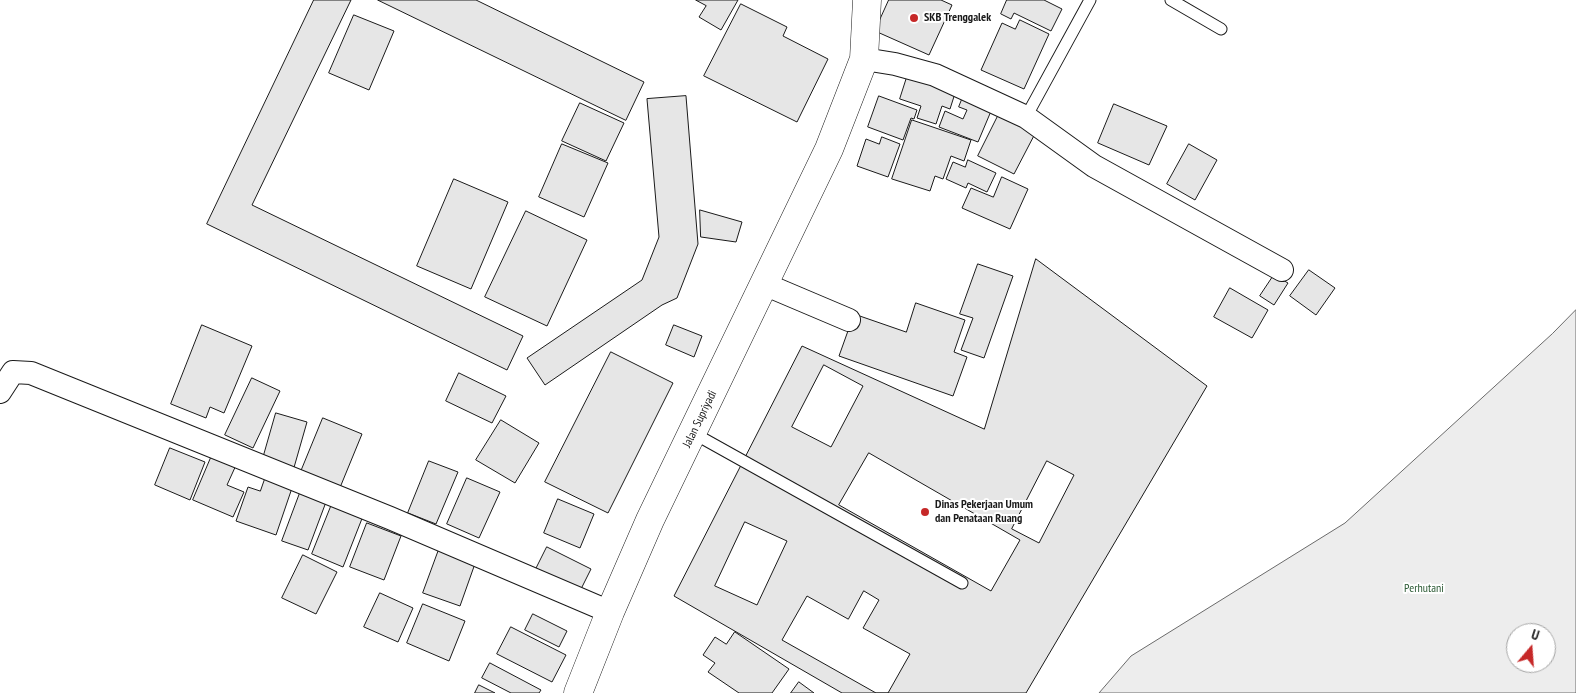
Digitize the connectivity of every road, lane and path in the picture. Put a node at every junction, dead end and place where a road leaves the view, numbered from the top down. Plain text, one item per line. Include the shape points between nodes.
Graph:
1 (867, 0) edge
2 (1090, 0) edge
3 (1171, 0) edge
4 (1221, 29) dead end
5 (864, 59) junction
6 (1026, 117) junction
7 (1282, 270) dead end
8 (773, 287) junction
9 (849, 320) dead end
10 (0, 392) edge
11 (696, 435) junction
12 (962, 583) dead end
13 (610, 612) junction
14 (578, 693) edge

1 - 5 main road, Jalan Supriyadi
2 - 6 lane
3 - 4 lane
5 - 6 street via 935,75
5 - 8 main road, Jalan Supriyadi
6 - 7 street via 1094,166
8 - 9 street
8 - 11 main road, Jalan Supriyadi
10 - 13 street via 13,372 31,373 390,518
11 - 12 lane
11 - 13 main road, Jalan Supriyadi via 650,520
13 - 14 main road, Jalan Supriyadi

